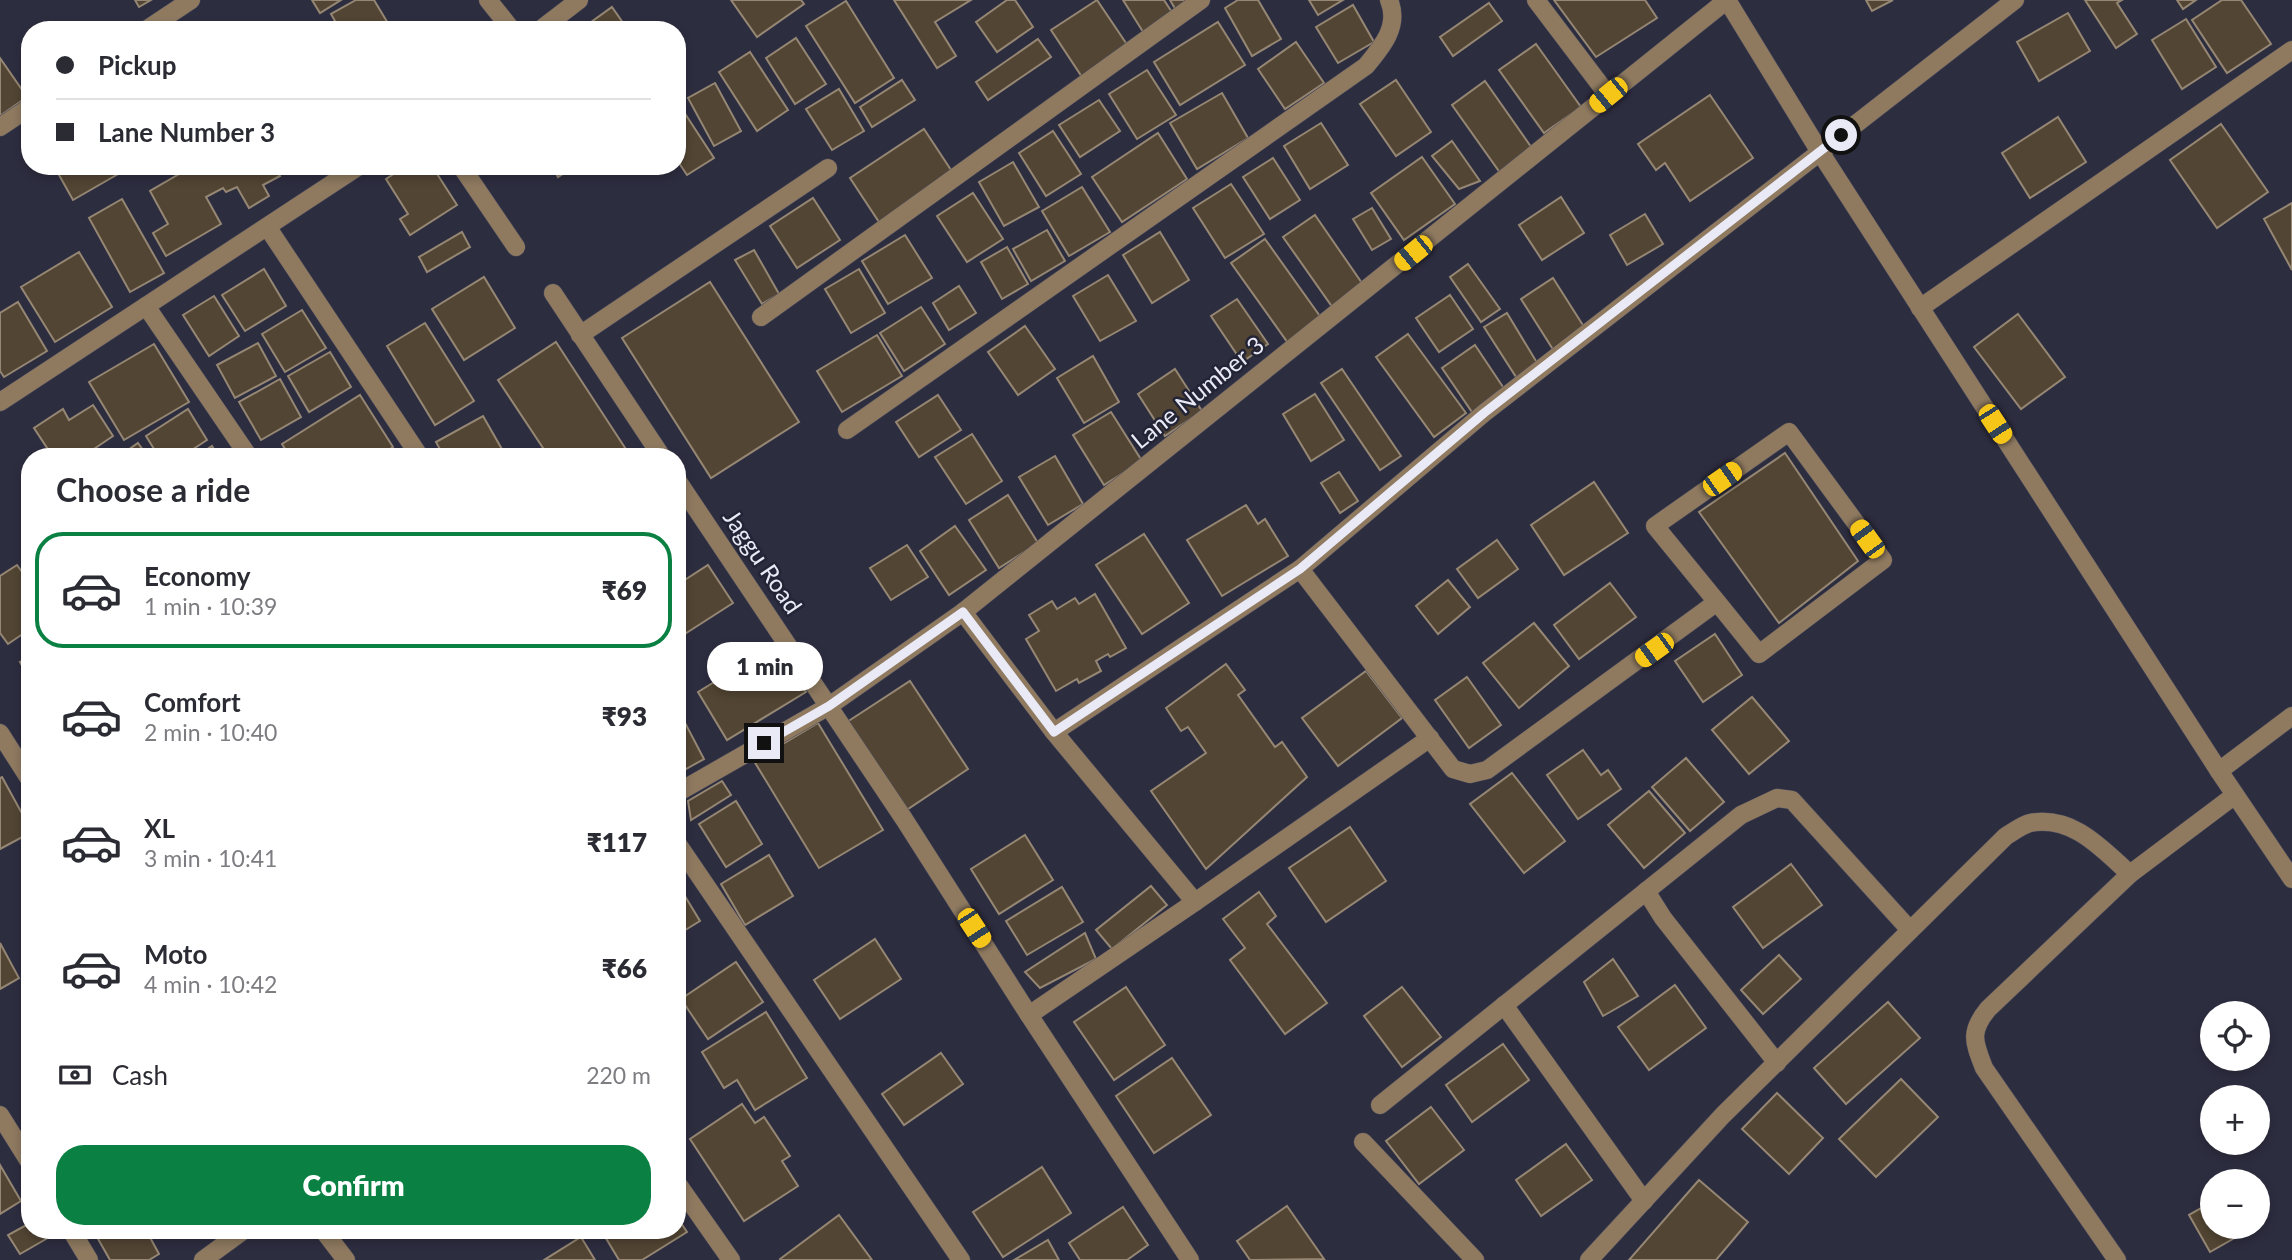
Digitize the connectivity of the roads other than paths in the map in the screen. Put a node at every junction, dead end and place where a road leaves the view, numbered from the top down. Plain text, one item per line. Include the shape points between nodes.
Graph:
1 (191, 0) edge
2 (488, 0) edge
3 (579, 0) edge
4 (1201, 0) edge
5 (1388, 0) edge
6 (1536, 0) edge
7 (1727, 0) edge
8 (2015, 0) edge
9 (160, 21) edge
10 (505, 21) edge
11 (552, 21) edge
12 (2292, 50) edge
13 (1608, 95) junction
14 (21, 113) edge
15 (0, 127) edge
16 (1820, 152) junction
17 (828, 169) dead end
18 (346, 175) edge
19 (467, 175) edge
20 (268, 228) junction
21 (516, 247) dead end
22 (553, 293) dead end
23 (146, 306) junction
24 (1920, 308) junction
25 (761, 317) dead end
26 (580, 335) junction
27 (0, 402) edge
28 (847, 430) dead end
29 (243, 448) edge
30 (414, 448) edge
31 (656, 448) edge
32 (686, 493) edge
33 (1300, 569) junction
34 (1717, 602) junction
35 (963, 612) junction
36 (829, 706) junction
37 (2292, 716) edge
38 (1054, 732) junction
39 (0, 733) edge
40 (1430, 738) junction
41 (21, 765) edge
42 (2219, 771) junction
43 (686, 788) edge
44 (2235, 795) junction
45 (686, 856) edge
46 (2130, 874) junction
47 (2292, 878) edge
48 (1646, 891) junction
49 (1195, 902) junction
50 (1910, 930) junction
51 (1504, 1005) junction
52 (1029, 1015) junction
53 (1777, 1063) junction
54 (1380, 1105) dead end
55 (0, 1115) edge
56 (1363, 1142) dead end
57 (21, 1149) edge
58 (686, 1196) edge
59 (1644, 1201) junction
60 (76, 1239) edge
61 (232, 1239) edge
62 (330, 1239) edge
63 (89, 1260) edge
64 (203, 1260) edge
65 (346, 1260) edge
66 (731, 1260) edge
67 (961, 1260) edge
68 (1190, 1260) edge
69 (1475, 1260) edge
70 (1588, 1260) edge
71 (2117, 1260) edge

1 - 9 street
2 - 10 street
3 - 11 street
4 - 25 street
5 - 28 street via 1394,12 1388,40 1366,66
6 - 13 street
7 - 13 street, Lane Number 3
7 - 16 street
8 - 16 street
12 - 24 street
13 - 35 street, Lane Number 3
14 - 15 street
16 - 24 street
16 - 33 street via 1484,413
17 - 26 street
18 - 20 street
19 - 21 street
20 - 23 street
20 - 30 street
22 - 26 street
23 - 27 street
23 - 29 street
24 - 42 street
26 - 31 street
32 - 36 street, Jaggu Road
33 - 38 street
33 - 40 street
34 - 34 street via 1759,654 1883,560 1789,432 1655,526
34 - 40 street via 1487,770 1470,774 1453,769
35 - 36 street, Lane Number 3
35 - 38 street
36 - 43 street, Lane Number 3
36 - 52 street, Jaggu Road
37 - 42 street
38 - 49 street
39 - 41 street
40 - 49 street
42 - 44 street
44 - 46 street
44 - 47 street
45 - 67 street
46 - 50 street via 2082,832 2059,824 2029,823 2006,836
46 - 71 street via 1988,1009 1977,1023 1975,1043 1984,1068
48 - 50 street via 1741,815 1777,798 1792,800
48 - 51 street
48 - 53 street
49 - 52 street
50 - 53 street
51 - 54 street
51 - 59 street
52 - 68 street, Jaggu Road
53 - 59 street
55 - 57 street
56 - 69 street
58 - 66 street
59 - 70 street
60 - 63 street
61 - 64 street
62 - 65 street

